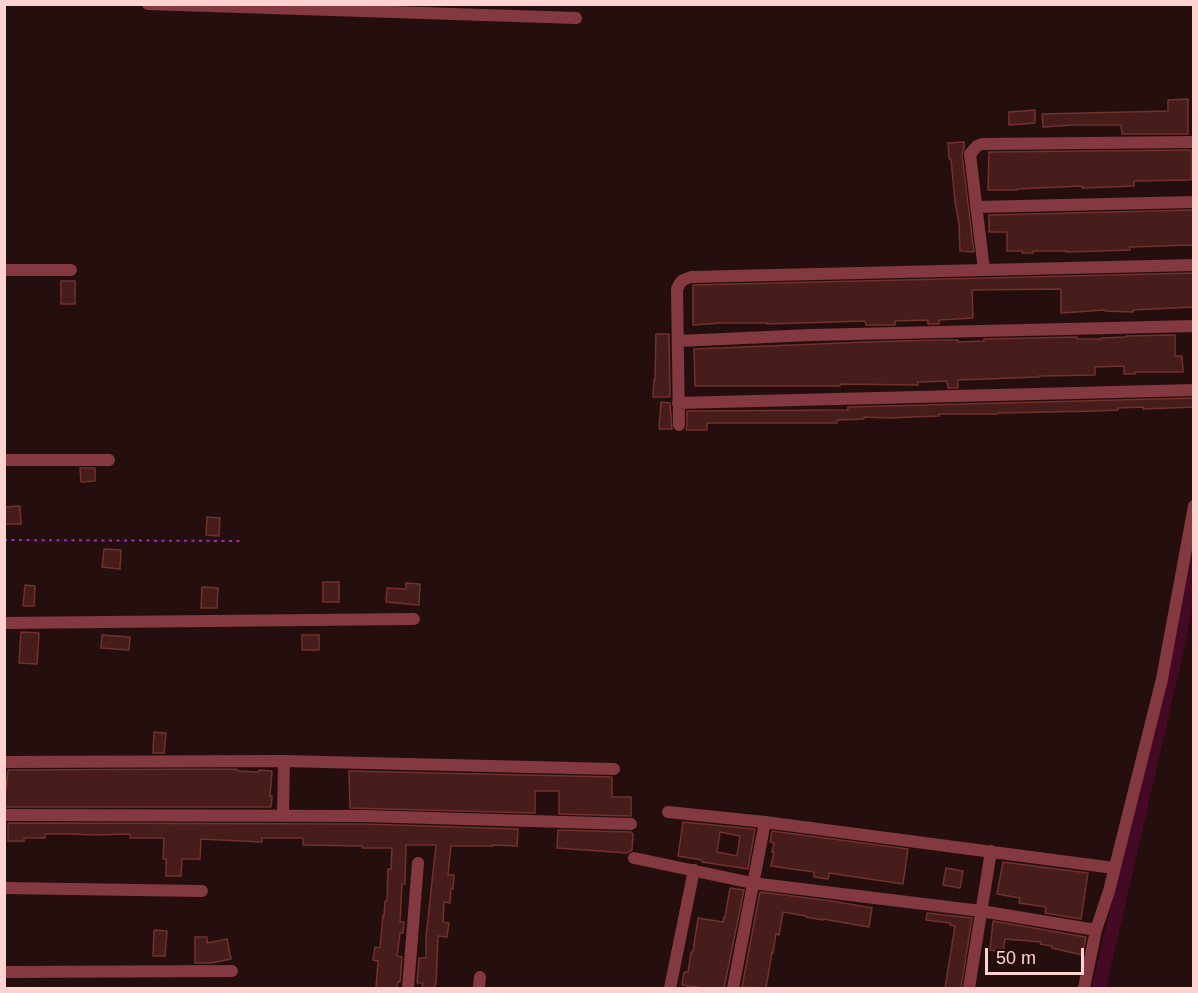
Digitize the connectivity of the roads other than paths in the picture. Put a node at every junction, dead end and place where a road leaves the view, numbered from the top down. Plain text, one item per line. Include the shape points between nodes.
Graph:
1 (148, 4) edge
2 (576, 18) dead end
3 (1194, 142) edge
4 (1194, 202) edge
5 (976, 207) junction
6 (1194, 265) edge
7 (4, 270) edge
8 (71, 270) dead end
9 (984, 270) junction
10 (1194, 326) edge
11 (678, 341) junction
12 (1194, 390) edge
13 (678, 403) junction
14 (679, 425) dead end
15 (4, 460) edge
16 (109, 460) dead end
17 (1194, 506) edge
18 (414, 619) dead end
19 (4, 623) edge
20 (284, 761) junction
21 (4, 762) edge
22 (614, 769) dead end
23 (668, 812) dead end
24 (4, 814) edge
25 (283, 815) junction
26 (765, 822) junction
27 (631, 824) dead end
28 (990, 851) junction
29 (634, 858) dead end
30 (418, 863) dead end
31 (1114, 868) junction
32 (694, 870) junction
33 (752, 883) junction
34 (4, 888) edge
35 (202, 891) dead end
36 (981, 911) junction
37 (1096, 930) junction
38 (232, 971) dead end
39 (4, 972) edge
40 (408, 988) edge
41 (670, 988) edge
42 (733, 988) edge
43 (969, 988) edge
44 (1084, 988) edge

1 - 2 street
3 - 5 street via 981,144 970,154
4 - 5 street
5 - 9 street
6 - 9 street
7 - 8 street
9 - 11 street via 686,278 677,289
10 - 11 street
11 - 13 street
12 - 13 street
13 - 14 street
15 - 16 street
17 - 31 street via 1162,679
18 - 19 street
20 - 21 street
20 - 22 street
20 - 25 street
23 - 26 street
24 - 25 street
25 - 27 street
26 - 28 street
26 - 33 street
28 - 31 street
28 - 36 street
29 - 32 street
30 - 40 street
31 - 37 street
32 - 33 street
32 - 41 street
33 - 36 street
33 - 42 street
34 - 35 street
36 - 37 street
36 - 43 street
37 - 44 street
38 - 39 street

